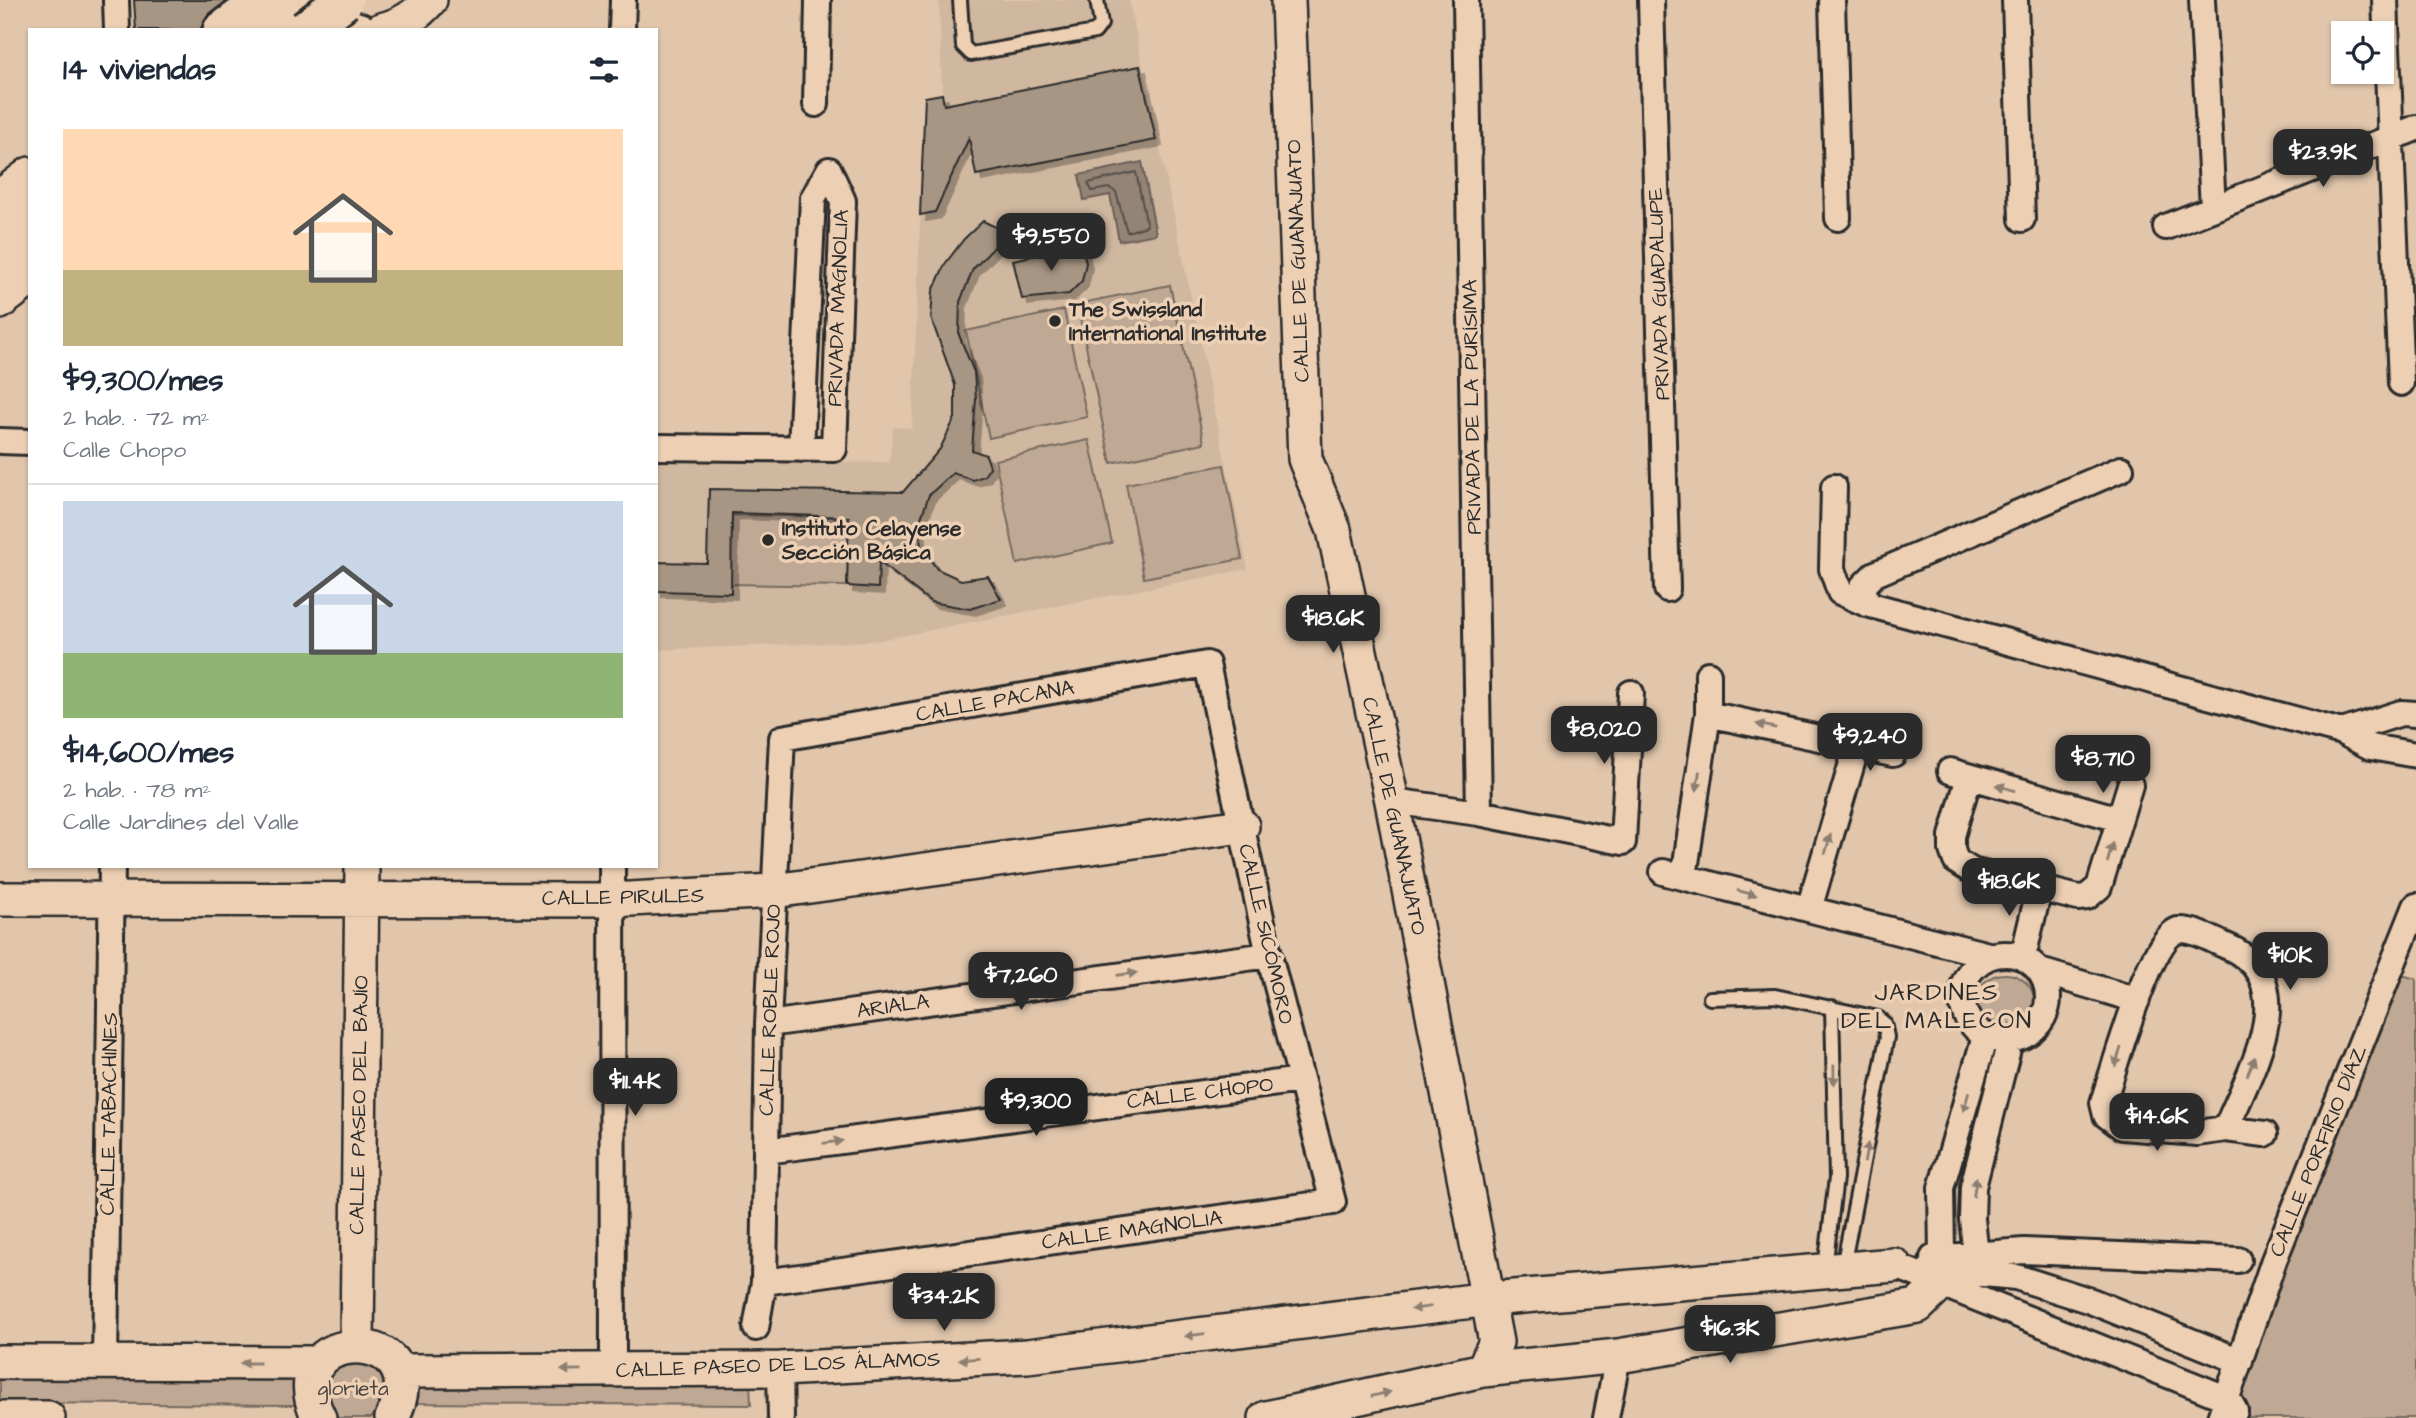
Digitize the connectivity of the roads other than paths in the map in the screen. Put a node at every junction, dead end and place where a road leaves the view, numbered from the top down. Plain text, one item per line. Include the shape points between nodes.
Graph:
1 (116, 0) edge
2 (260, 0) edge
3 (299, 0) edge
4 (309, 0) edge
5 (430, 0) edge
6 (623, 0) edge
7 (818, 0) edge
8 (960, 0) edge
9 (1097, 0) edge
10 (1288, 0) edge
11 (1466, 0) edge
12 (1651, 0) edge
13 (1832, 0) edge
14 (2015, 0) edge
15 (2202, 0) edge
16 (2385, 0) edge
17 (350, 22) edge
18 (117, 28) edge
19 (223, 28) edge
20 (264, 28) edge
21 (317, 28) edge
22 (390, 28) edge
23 (622, 28) edge
24 (816, 104) dead end
25 (2416, 128) edge
26 (2391, 139) junction
27 (28, 176) edge
28 (0, 197) edge
29 (2213, 208) junction
30 (28, 212) edge
31 (1838, 218) dead end
32 (2022, 219) dead end
33 (2166, 226) dead end
34 (0, 233) edge
35 (28, 248) edge
36 (0, 269) edge
37 (28, 281) edge
38 (0, 302) edge
39 (839, 312) junction
40 (807, 314) junction
41 (2401, 383) dead end
42 (0, 441) edge
43 (28, 442) edge
44 (658, 447) edge
45 (802, 449) junction
46 (2121, 469) dead end
47 (1834, 486) dead end
48 (1667, 589) dead end
49 (1867, 604) junction
50 (1207, 664) joint
51 (1709, 674) dead end
52 (1631, 692) dead end
53 (1708, 714) junction
54 (2416, 714) edge
55 (2342, 732) junction
56 (782, 738) joint
57 (1857, 746) junction
58 (1893, 754) dead end
59 (2416, 755) edge
60 (2130, 785) dead end
61 (1392, 801) junction
62 (1479, 813) junction
63 (2119, 819) junction
64 (1242, 826) junction
65 (113, 868) edge
66 (612, 868) edge
67 (362, 882) edge
68 (2039, 890) junction
69 (774, 891) junction
70 (0, 899) edge
71 (112, 900) junction
72 (612, 900) junction
73 (2416, 906) edge
74 (1809, 909) junction
75 (1953, 946) junction
76 (1269, 955) junction
77 (1992, 956) junction
78 (2032, 964) junction
79 (1969, 973) junction
80 (2081, 983) junction
81 (1710, 998) dead end
82 (2137, 1000) junction
83 (1832, 1007) junction
84 (2045, 1015) junction
85 (768, 1024) junction
86 (1985, 1036) junction
87 (2010, 1041) junction
88 (1301, 1080) junction
89 (2226, 1129) junction
90 (2265, 1134) dead end
91 (765, 1150) junction
92 (1836, 1178) junction
93 (1861, 1180) junction
94 (1333, 1202) joint
95 (1976, 1255) junction
96 (2238, 1260) dead end
97 (1894, 1265) junction
98 (1834, 1269) junction
99 (1942, 1269) junction
100 (764, 1282) junction
101 (1489, 1299) junction
102 (756, 1328) dead end
103 (357, 1344) junction
104 (1618, 1356) junction
105 (2240, 1361) junction
106 (0, 1362) edge
107 (105, 1363) junction
108 (319, 1363) junction
109 (613, 1369) junction
110 (780, 1369) junction
111 (1483, 1370) junction
112 (399, 1371) junction
113 (2229, 1412) edge
114 (1320, 1413) edge
115 (1277, 1417) edge
116 (0, 1418) edge
117 (48, 1418) edge
118 (319, 1418) edge
119 (392, 1418) edge
120 (781, 1418) edge
121 (1606, 1418) edge

1 - 18 street
2 - 19 main road
3 - 20 main road
4 - 17 main road via 331,21
5 - 22 main road via 419,13
6 - 23 street
7 - 24 street
8 - 9 lane via 963,46 971,54 1096,32 1101,24
10 - 61 main road, CALLE DE GUANAJUATO via 1305,459 1334,530
11 - 62 street, PRIVADA DE LA PURÍSIMA
12 - 48 street, PRIVADA GUADALUPE
13 - 31 street
14 - 32 street
15 - 29 street
16 - 26 street
17 - 21 main road, bridge
25 - 26 street
26 - 29 street
26 - 41 street
27 - 28 main road
29 - 33 street
30 - 34 main road
35 - 36 main road
37 - 38 main road
39 - 40 street
39 - 40 street, PRIVADA MAGNOLIA via 843,201 829,170 813,198
39 - 45 street, PRIVADA MAGNOLIA via 834,449
40 - 45 street, PRIVADA MAGNOLIA
42 - 43 street
44 - 45 street, PRIVADA MAGNOLIA
46 - 49 street via 1875,574 1863,586
47 - 49 street via 1832,569 1840,592
49 - 55 street
50 - 56 street, CALLE PACANA
50 - 64 street, CALLE SICÓMORO
51 - 53 street
52 - 62 street via 1623,842
57 -> 53 street
53 -> 74 street via 1674,875
54 - 55 street via 2401,713
55 - 59 street via 2371,747
56 - 69 street, CALLE ROBLE ROJO
57 - 58 street
74 -> 57 street
60 - 63 street
61 - 62 street
61 - 101 main road, CALLE DE GUANAJUATO
68 -> 63 street via 2078,898 2094,893 2103,879
63 -> 68 street via 1960,774 1952,836 1956,861 1972,871
64 - 69 main road, CALLE PIRULES
64 - 76 street, CALLE SICÓMORO
65 - 71 street, CALLE TABACHINES
66 - 72 street
67 - 71 main road, CALLE PIRULES
67 - 72 main road, CALLE PIRULES
67 - 103 main road, CALLE PASEO DEL BAJÍO
68 - 78 street
69 - 72 main road, CALLE PIRULES
69 - 85 street, CALLE ROBLE ROJO
70 - 71 main road, CALLE PIRULES
71 - 107 street, CALLE TABACHINES
72 - 109 street
73 - 105 street, CALLE PORFIRIO DÍAZ via 2274,1260
74 - 75 street
75 - 77 street
75 - 79 street
85 -> 76 street, ARIALA
76 - 88 street, CALLE SICÓMORO
77 - 78 street via 2007,954
77 - 79 street
78 - 80 street
78 - 84 street via 2047,985
79 - 86 street via 1962,993 1965,1015
80 - 82 street
80 - 84 street
81 - 83 lane via 1775,996
82 -> 89 street via 2103,1103 2106,1115 2122,1127 2196,1133
89 -> 82 street via 2266,1029 2268,996 2257,966 2243,952 2178,930 2164,941
83 -> 92 lane
93 -> 83 lane via 1887,1030 1878,1018
84 - 87 street via 2025,1036
85 - 91 street, CALLE ROBLE ROJO
86 - 87 street
86 -> 99 street via 1941,1188
95 -> 87 street via 1973,1187
91 -> 88 street, CALLE CHOPO
88 - 94 street, CALLE SICÓMORO
89 - 90 street
91 - 100 street, CALLE ROBLE ROJO
92 - 93 lane
92 - 98 lane
93 - 98 lane
94 - 100 street, CALLE MAGNOLIA
95 - 96 street, CALLE PASEO DE LOS ÁLAMOS via 2024,1251
95 - 99 street, CALLE PASEO DE LOS ÁLAMOS
97 - 98 main road, CALLE PASEO DE LOS ÁLAMOS
97 - 99 street, CALLE PASEO DE LOS ÁLAMOS
97 - 105 street, CALLE PASEO DE LOS ÁLAMOS via 2016,1278 2091,1301
98 - 101 main road, CALLE PASEO DE LOS ÁLAMOS
99 - 104 main road via 1918,1307
99 - 113 street, CALLE PASEO DE LOS ÁLAMOS
100 - 102 street, CALLE ROBLE ROJO
101 -> 110 main road, CALLE PASEO DE LOS ÁLAMOS via 1027,1356
101 - 111 main road via 1496,1342
103 - 108 main road via 335,1349
103 - 112 main road via 382,1352
104 - 111 main road
104 - 121 street
105 - 113 street, CALLE PORFIRIO DÍAZ
106 - 107 main road
108 -> 107 main road
108 - 118 main road via 310,1382 311,1402
109 - 110 main road, CALLE PASEO DE LOS ÁLAMOS
109 -> 112 main road, CALLE PASEO DE LOS ÁLAMOS
110 - 120 street
114 -> 111 main road
112 - 119 main road via 402,1399
114 - 115 main road
116 - 117 main road

